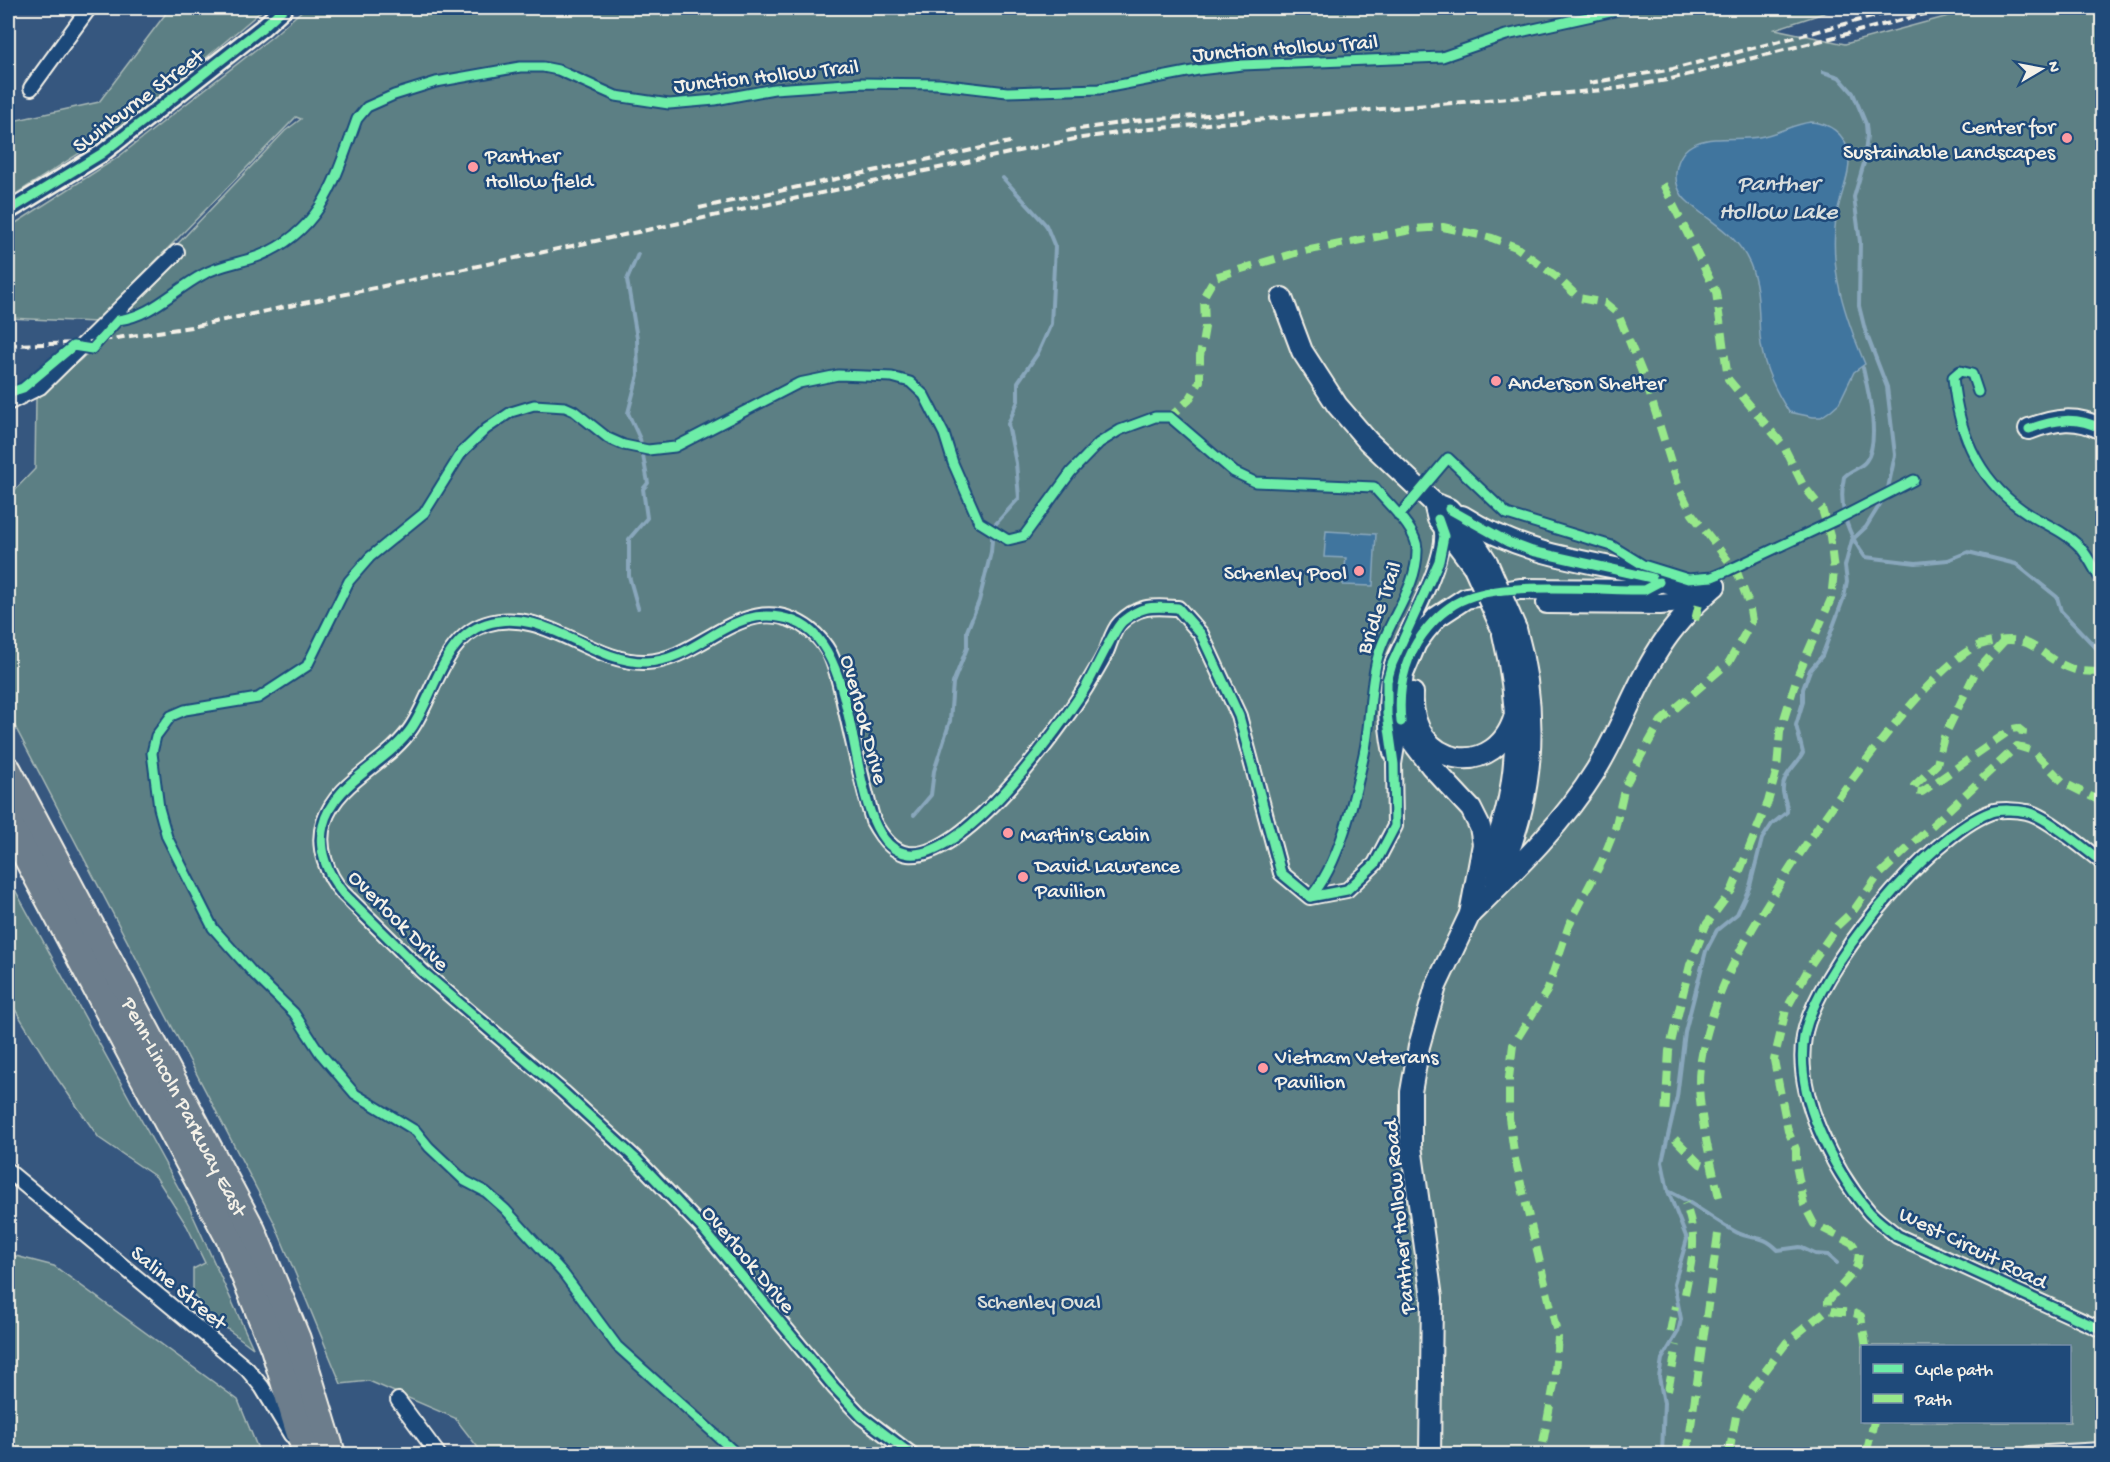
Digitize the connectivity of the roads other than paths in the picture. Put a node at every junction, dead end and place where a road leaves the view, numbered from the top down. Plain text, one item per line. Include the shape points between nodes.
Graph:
1 (89, 8) edge
2 (284, 8) edge
3 (31, 88) dead end
4 (8, 211) edge
5 (177, 252) dead end
6 (1282, 298) dead end
7 (8, 403) edge
8 (2029, 429) dead end
9 (2103, 429) edge
10 (1441, 510) junction
11 (1659, 582) junction
12 (1700, 600) junction
13 (1660, 604) junction
14 (1509, 632) junction
15 (1665, 639) junction
16 (1515, 711) junction
17 (1401, 722) junction
18 (1394, 764) junction
19 (8, 770) edge
20 (8, 822) edge
21 (2103, 862) edge
22 (1481, 892) junction
23 (8, 1171) edge
24 (2103, 1330) edge
25 (286, 1343) junction
26 (398, 1400) dead end
27 (2103, 1450) edge
28 (304, 1455) edge
29 (332, 1455) edge
30 (438, 1455) edge
31 (911, 1455) edge
32 (1430, 1455) edge
33 (2029, 1455) edge

1 - 3 street
2 - 4 street, Swinburne Street via 100,154
5 - 7 street via 40,387
6 - 10 main road via 1302,351 1325,389 1368,441
8 - 9 main road via 2054,419 2074,419
10 - 11 main road via 1532,551 1646,574
10 - 14 main road, bridge via 1480,564
10 - 18 street, Overlook Drive via 1444,536 1439,561 1388,681 1387,714
11 - 12 main road via 1715,586
11 - 13 main road
11 - 17 main road via 1644,590 1499,591 1466,598 1450,607 1425,631 1409,657 1401,689
12 - 13 main road
12 - 15 main road
13 - 15 main road
13 - 16 main road via 1504,602 1476,608 1452,622 1431,643 1413,687 1414,716 1424,739 1445,756 1478,757 1502,741 1512,726
14 - 16 main road
14 - 22 main road via 1525,665 1532,736 1529,768 1516,830 1503,866
15 - 22 main road via 1603,759 1573,805
16 - 22 main road via 1510,792
17 - 18 street, Overlook Drive
17 - 22 main road via 1411,742 1461,795 1480,827
18 - 31 street, Overlook Drive via 1395,826 1375,864 1347,890 1310,897 1281,873 1239,716 1201,634 1178,608 1142,607 1119,624 1084,690 1036,759 974,822 934,849 909,854 881,836 873,821 836,671 822,641 801,625 780,618 748,618 723,627 667,660 645,662 624,660 539,625 519,621 485,624 461,638 411,729 330,805 322,833 332,880 385,936 637,1160 702,1228 834,1387 862,1417
19 - 25 highway, Penn-Lincoln Parkway East via 235,1194 269,1266
20 - 25 highway, Penn-Lincoln Parkway East via 213,1205 246,1276
21 - 24 street, West Circuit Road via 2029,812 1994,811 1965,825 1901,880 1844,954 1816,1005 1804,1038 1804,1075 1811,1111 1828,1150 1870,1213 1896,1236
22 - 32 main road, Panther Hollow Road via 1436,986 1411,1092 1411,1146 1432,1298
23 - 28 street, Saline Street via 247,1369
25 - 28 highway, Penn-Lincoln Parkway East
25 - 29 highway, Penn-Lincoln Parkway East
26 - 30 street
27 - 33 street

